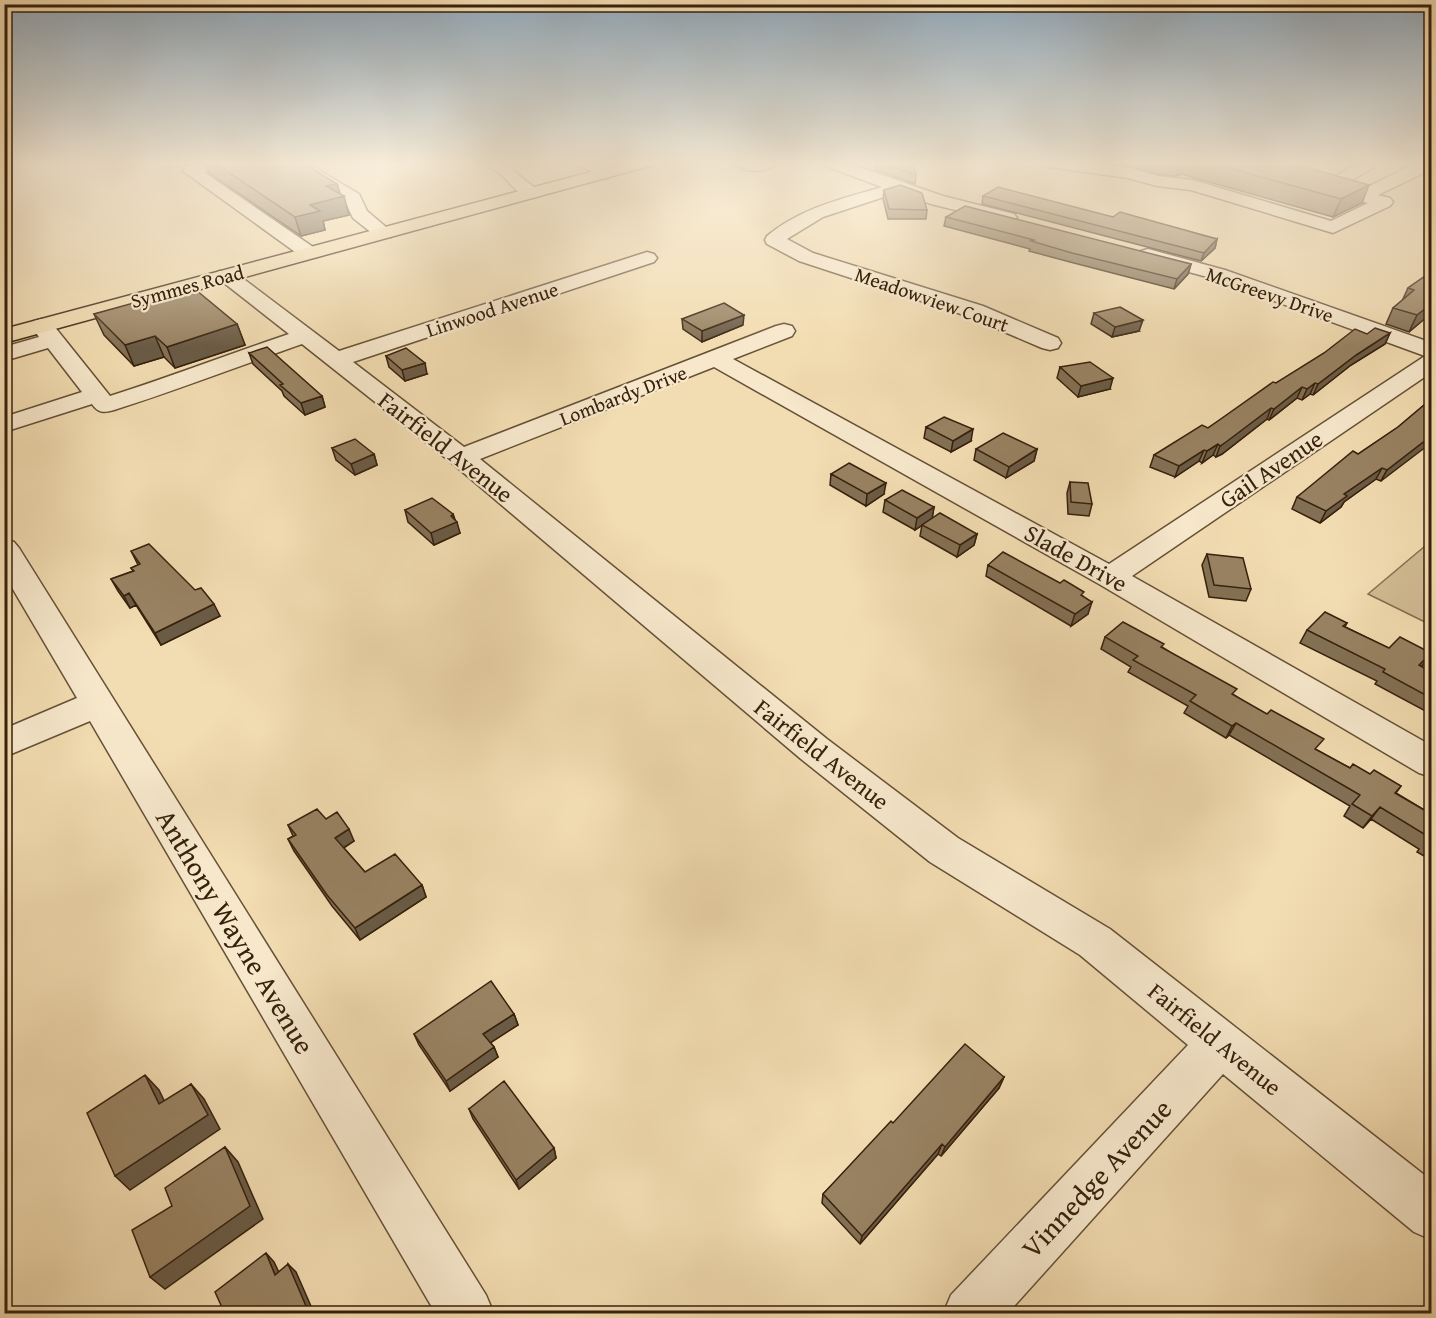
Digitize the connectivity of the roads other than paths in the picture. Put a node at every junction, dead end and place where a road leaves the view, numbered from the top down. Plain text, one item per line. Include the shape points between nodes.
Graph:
1 (267, 224) edge
2 (372, 224) edge
3 (419, 224) edge
4 (794, 224) edge
5 (1321, 224) edge
6 (1340, 224) edge
7 (384, 233) junction
8 (1129, 250) edge
9 (309, 253) junction
10 (647, 258) dead end
11 (226, 275) junction
12 (784, 332) dead end
13 (47, 333) junction
14 (4, 336) edge
15 (304, 336) junction
16 (1050, 343) dead end
17 (1431, 351) edge
18 (4, 354) edge
19 (717, 359) junction
20 (336, 360) junction
21 (1431, 361) edge
22 (96, 395) junction
23 (4, 425) edge
24 (461, 457) junction
25 (4, 548) edge
26 (1110, 577) junction
27 (98, 703) junction
28 (4, 744) edge
29 (1431, 763) edge
30 (1221, 1043) junction
31 (1431, 1214) edge
32 (467, 1314) edge
33 (970, 1314) edge

1 - 9 street
2 - 7 street
3 - 7 main road, Symmes Road
4 - 16 street, Meadowview Court via 774,240 806,257 975,310
5 - 6 street via 1333,227
7 - 9 main road, Symmes Road
8 - 17 street, McGreevy Drive via 1218,274
9 - 11 main road, Symmes Road
10 - 20 street, Linwood Avenue
11 - 13 main road, Symmes Road
11 - 15 street, Fairfield Avenue
12 - 19 street, Lombardy Drive
13 - 14 main road, Symmes Road
13 - 18 street
13 - 22 street
15 - 20 street, Fairfield Avenue
15 - 22 street via 110,404 105,405
19 - 24 street, Lombardy Drive
19 - 26 street, Slade Drive
20 - 24 street, Fairfield Avenue
21 - 26 street, Gail Avenue
22 - 23 street
24 - 30 street, Fairfield Avenue via 823,756 944,850 1095,942
25 - 27 street, Anthony Wayne Avenue
26 - 29 street, Slade Drive
27 - 28 street
27 - 32 street, Anthony Wayne Avenue
30 - 31 street, Fairfield Avenue
30 - 33 street, Vinnedge Avenue

